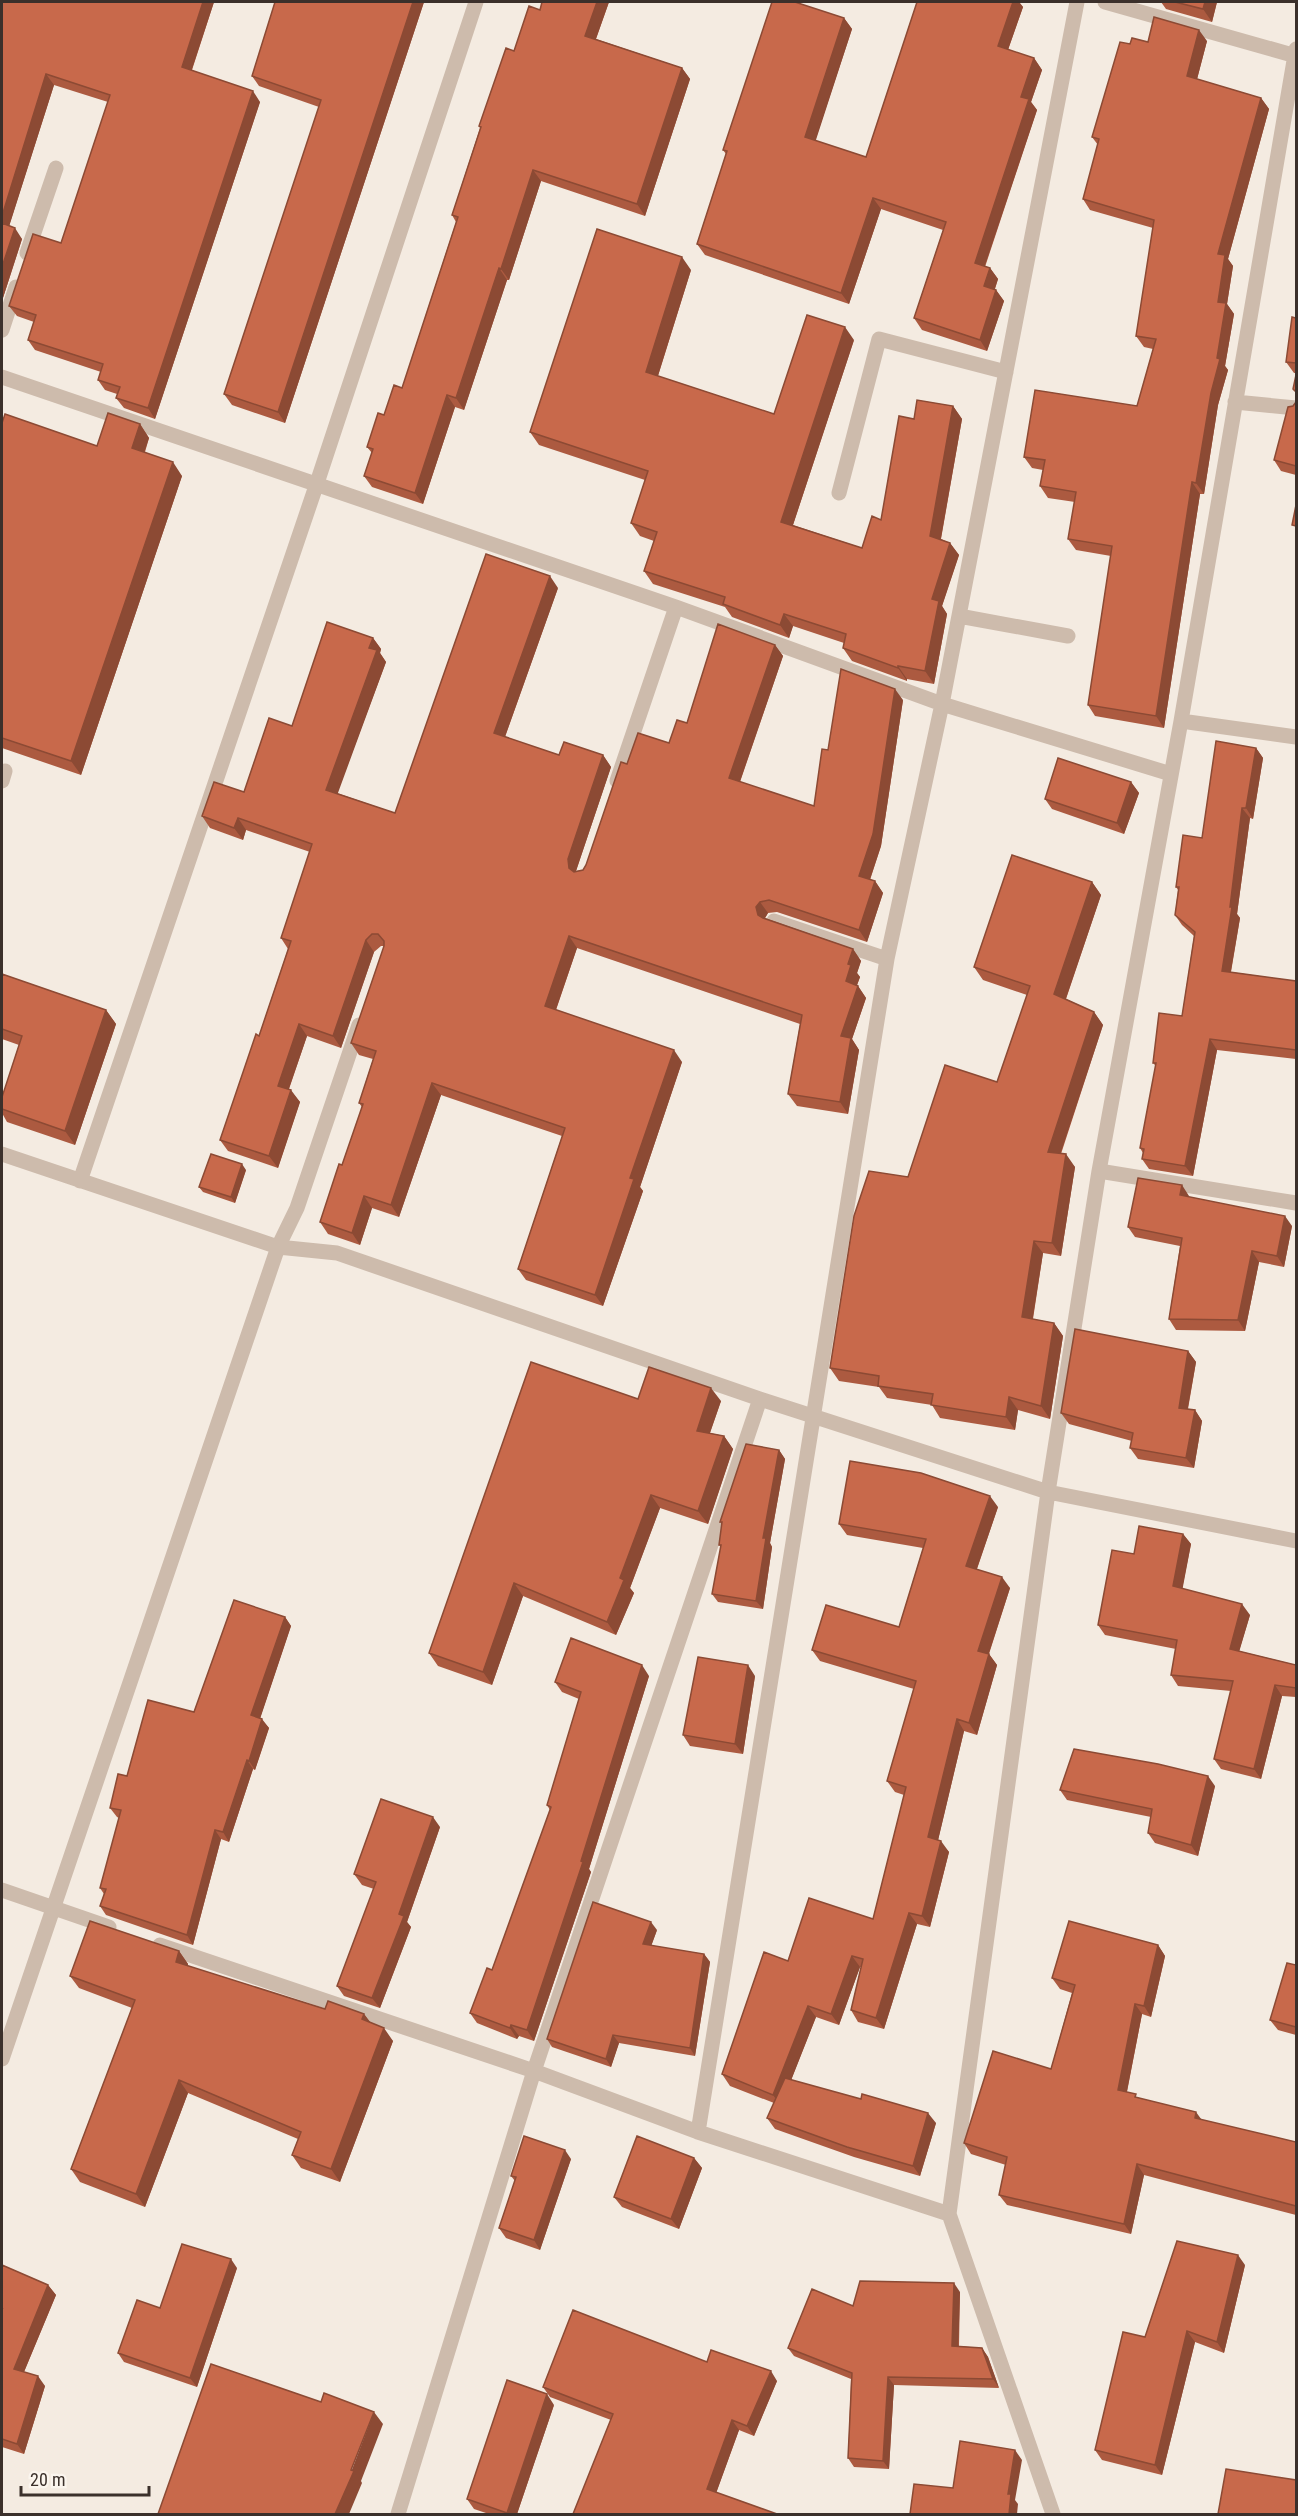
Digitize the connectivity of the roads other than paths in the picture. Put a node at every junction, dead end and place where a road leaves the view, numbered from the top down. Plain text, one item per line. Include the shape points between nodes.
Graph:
1 (476, 2) edge
2 (1077, 2) edge
3 (1105, 2) edge
4 (1296, 53) edge
5 (56, 168) dead end
6 (2, 330) edge
7 (1006, 372) junction
8 (2, 377) edge
9 (1235, 402) junction
10 (1296, 408) edge
11 (317, 483) junction
12 (839, 493) dead end
13 (676, 607) junction
14 (959, 616) junction
15 (1068, 636) dead end
16 (942, 704) junction
17 (1181, 721) junction
18 (1296, 737) edge
19 (1171, 774) junction
20 (612, 796) edge
21 (774, 921) edge
22 (887, 959) junction
23 (364, 1010) edge
24 (2, 1154) edge
25 (1099, 1171) junction
26 (80, 1181) junction
27 (1296, 1203) edge
28 (278, 1247) junction
29 (760, 1399) junction
30 (815, 1416) junction
31 (1048, 1492) junction
32 (1296, 1541) edge
33 (2, 1890) edge
34 (53, 1909) junction
35 (120, 1931) edge
36 (143, 1939) edge
37 (2, 2060) edge
38 (534, 2071) junction
39 (698, 2132) junction
40 (949, 2214) junction
41 (398, 2514) edge
42 (1053, 2514) edge

1 - 11 street
2 - 7 street
3 - 4 street
4 - 9 street
5 - 6 street
7 - 12 street via 879,339
7 - 14 street
8 - 11 street
9 - 10 street
9 - 17 street
11 - 13 street
11 - 26 street
13 - 16 street
13 - 20 street
14 - 15 street
14 - 16 street
16 - 19 street
16 - 22 street
17 - 18 street
17 - 19 street
19 - 25 street
21 - 22 street
22 - 30 street
23 - 28 street via 297,1208
24 - 26 street
25 - 27 street
25 - 31 street
26 - 28 street
28 - 29 street via 337,1253
28 - 34 street
29 - 30 street
29 - 38 street
30 - 31 street
30 - 39 street
31 - 32 street
31 - 40 street
33 - 34 street
34 - 35 street
34 - 37 street
36 - 38 street
38 - 39 street
38 - 41 street
39 - 40 street
40 - 42 street

